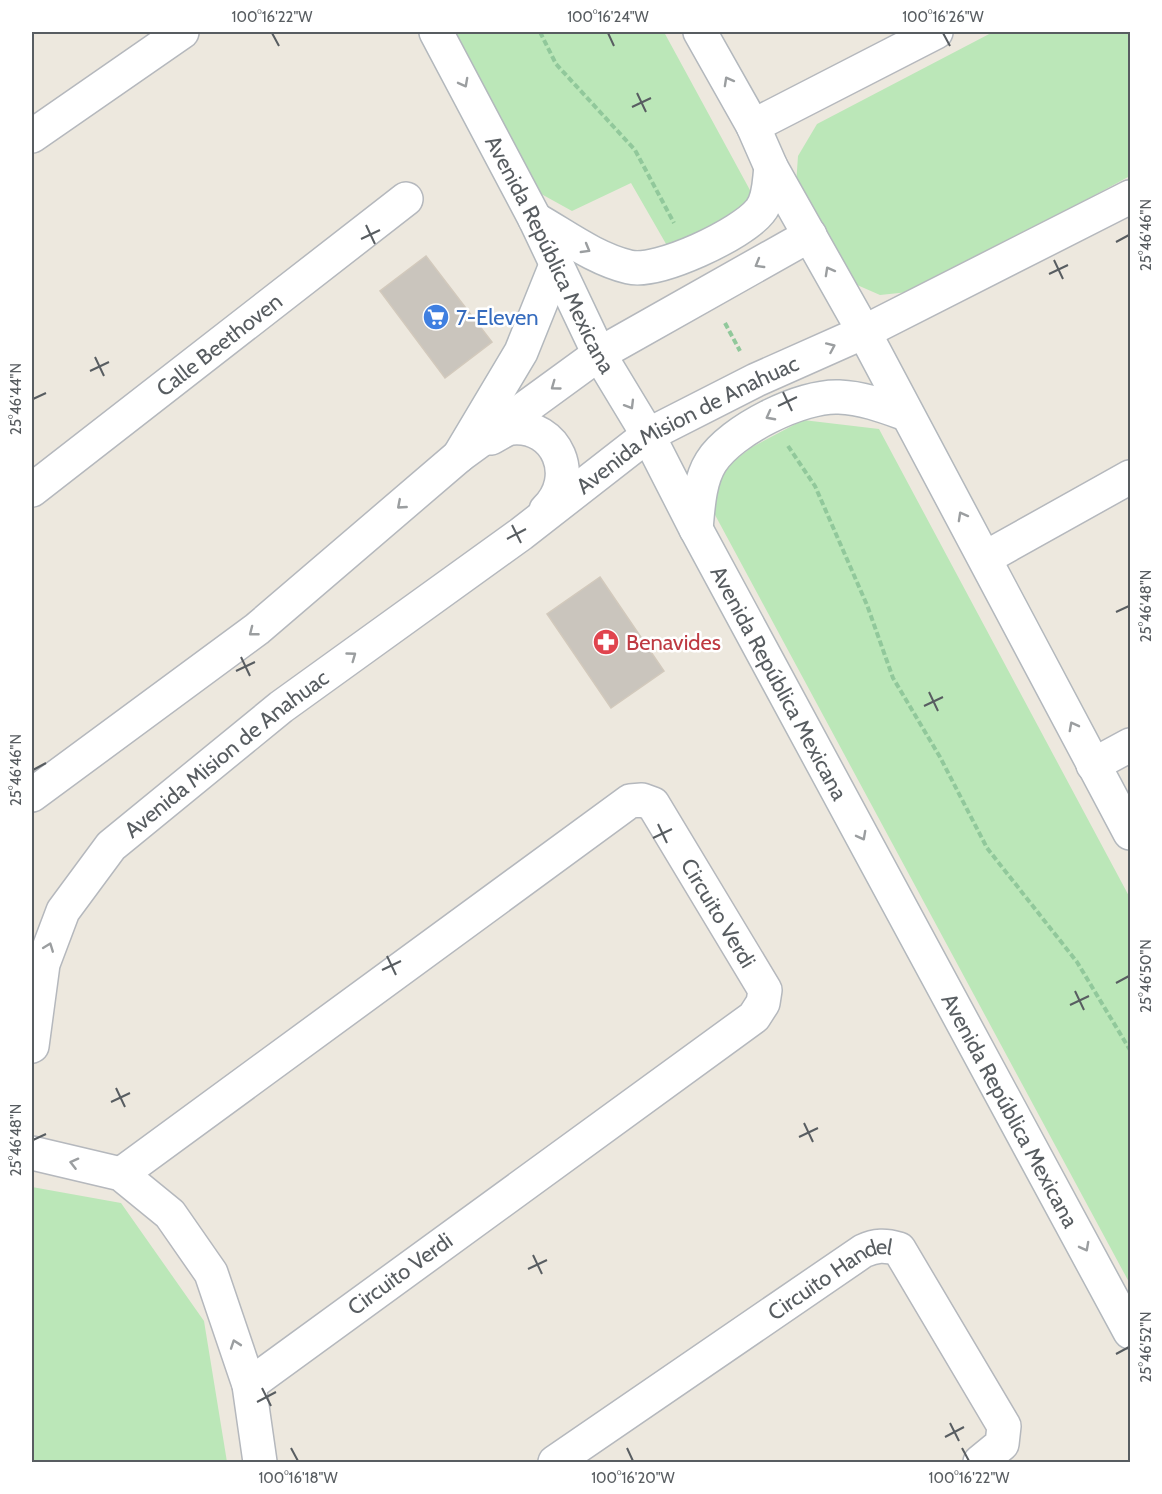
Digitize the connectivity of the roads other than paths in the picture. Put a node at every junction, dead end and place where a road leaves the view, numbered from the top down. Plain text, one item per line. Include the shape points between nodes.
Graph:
1 (182, 32) edge
2 (436, 32) edge
3 (700, 32) edge
4 (936, 32) edge
5 (753, 126) junction
6 (32, 136) edge
7 (771, 167) junction
8 (1131, 197) edge
9 (406, 200) dead end
10 (535, 219) junction
11 (810, 236) junction
12 (556, 265) junction
13 (864, 332) junction
14 (599, 354) junction
15 (906, 414) junction
16 (648, 435) junction
17 (459, 456) junction
18 (1131, 477) edge
19 (32, 490) edge
20 (696, 529) junction
21 (521, 534) junction
22 (985, 558) junction
23 (1131, 745) edge
24 (1093, 765) junction
25 (36, 796) edge
26 (1131, 833) edge
27 (32, 1046) edge
28 (32, 1153) edge
29 (121, 1174) junction
30 (1131, 1332) edge
31 (249, 1384) junction
32 (260, 1462) edge
33 (555, 1462) edge
34 (980, 1462) edge

1 - 6 street
2 -> 10 street, Avenida República Mexicana
5 -> 3 street
4 - 5 street
5 - 7 street
10 -> 7 street via 599,256 630,268 654,268 691,254 751,220 767,197
7 - 11 street
8 - 13 street, Avenida Mision de Anahuac
9 - 19 street, Calle Beethoven
10 - 12 street, Avenida República Mexicana
13 -> 11 street
11 -> 14 street, Avenida Mision de Anahuac
12 - 14 street, Avenida República Mexicana
12 - 17 street via 521,352
13 - 15 street
16 -> 13 street, Avenida Mision de Anahuac via 756,380
14 -> 16 street, Avenida República Mexicana
14 -> 17 street, Avenida Mision de Anahuac
15 -> 20 street via 863,399 836,397 810,400 772,415 742,432 711,462 700,494
22 -> 15 street
16 - 20 street, Avenida República Mexicana
16 - 21 street, Avenida Mision de Anahuac
17 - 21 street, Avenida Mision de Anahuac via 510,428 531,429 549,442 563,462 563,481 555,501
17 -> 25 street, Avenida Mision de Anahuac via 257,629
18 - 22 street
20 -> 30 street, Avenida República Mexicana
27 -> 21 street, Avenida Mision de Anahuac via 43,964 63,910 111,846 281,707
24 -> 22 street
23 - 24 street
24 - 26 street
29 -> 28 street
31 -> 29 street via 211,1273 170,1214
29 - 31 street, Circuito Verdi via 630,801 654,804 765,990 763,1003 754,1017
31 - 32 street
33 - 34 street, Circuito Handel via 863,1251 887,1245 899,1249 1004,1426 1002,1444

